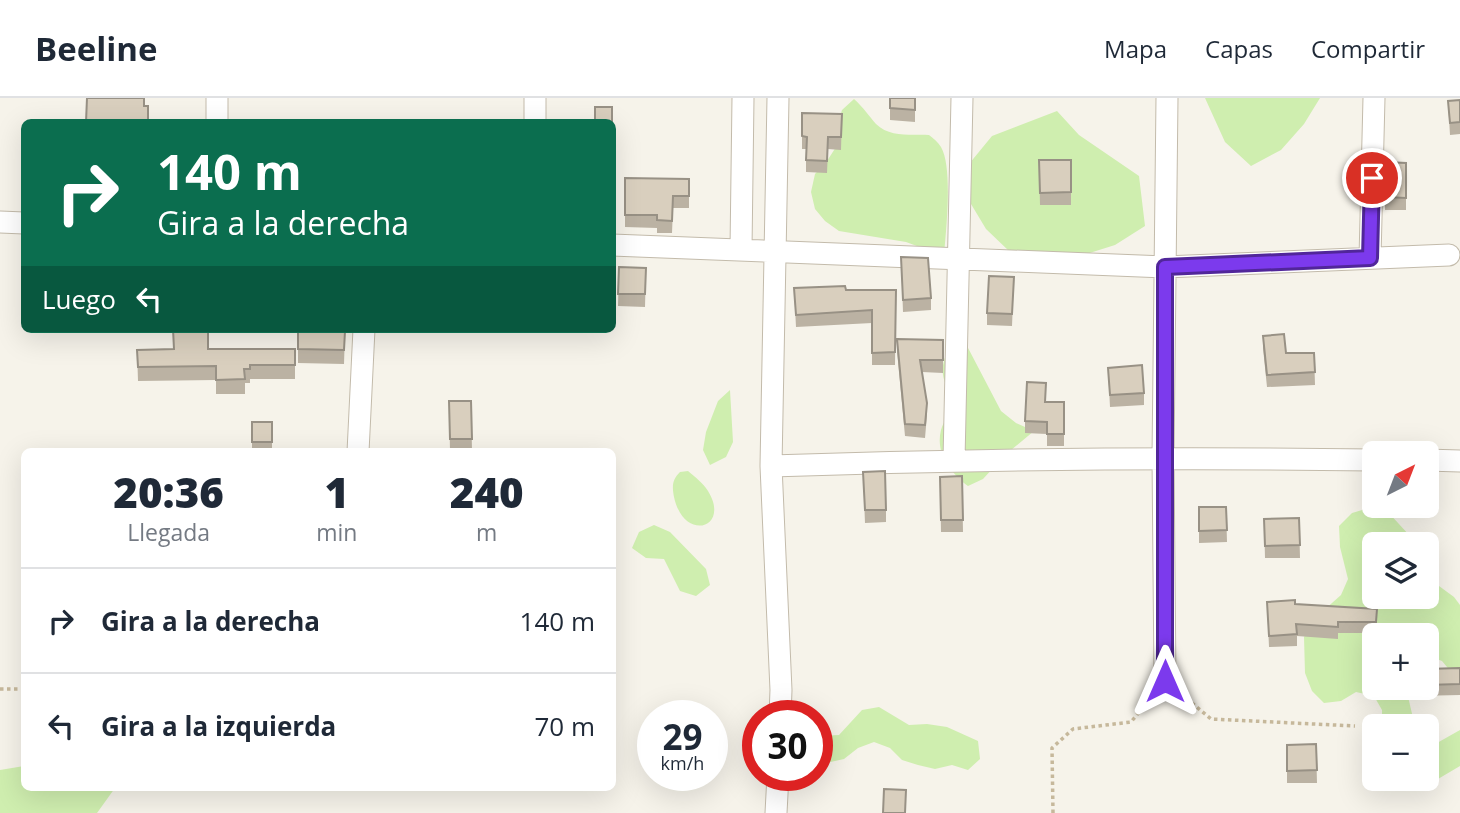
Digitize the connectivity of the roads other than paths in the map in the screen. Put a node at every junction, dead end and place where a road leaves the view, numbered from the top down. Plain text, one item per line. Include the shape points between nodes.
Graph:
1 (217, 98) edge
2 (535, 98) edge
3 (743, 98) edge
4 (778, 98) edge
5 (962, 98) edge
6 (1167, 98) edge
7 (1374, 98) edge
8 (217, 119) edge
9 (535, 119) edge
10 (0, 222) edge
11 (21, 223) edge
12 (616, 245) edge
13 (741, 249) junction
14 (775, 251) junction
15 (1449, 255) dead end
16 (1370, 258) junction
17 (959, 259) junction
18 (1165, 267) junction
19 (364, 333) edge
20 (358, 448) edge
21 (1163, 457) junction
22 (954, 460) junction
23 (1362, 460) edge
24 (1439, 460) edge
25 (1460, 461) edge
26 (771, 466) junction
27 (1165, 681) road end
28 (781, 700) edge
29 (777, 791) edge
30 (776, 813) edge

1 - 8 street
2 - 9 street
3 - 13 street
4 - 14 street
5 - 17 street
6 - 18 street
7 - 16 street
10 - 11 street
12 - 13 street
13 - 14 street
14 - 17 street
14 - 26 street
15 - 16 street
16 - 18 street
17 - 18 street
17 - 22 street
18 - 21 street
19 - 20 street
21 - 22 street
21 - 23 street
21 - 27 street
22 - 26 street
24 - 25 street
26 - 28 street
29 - 30 street

